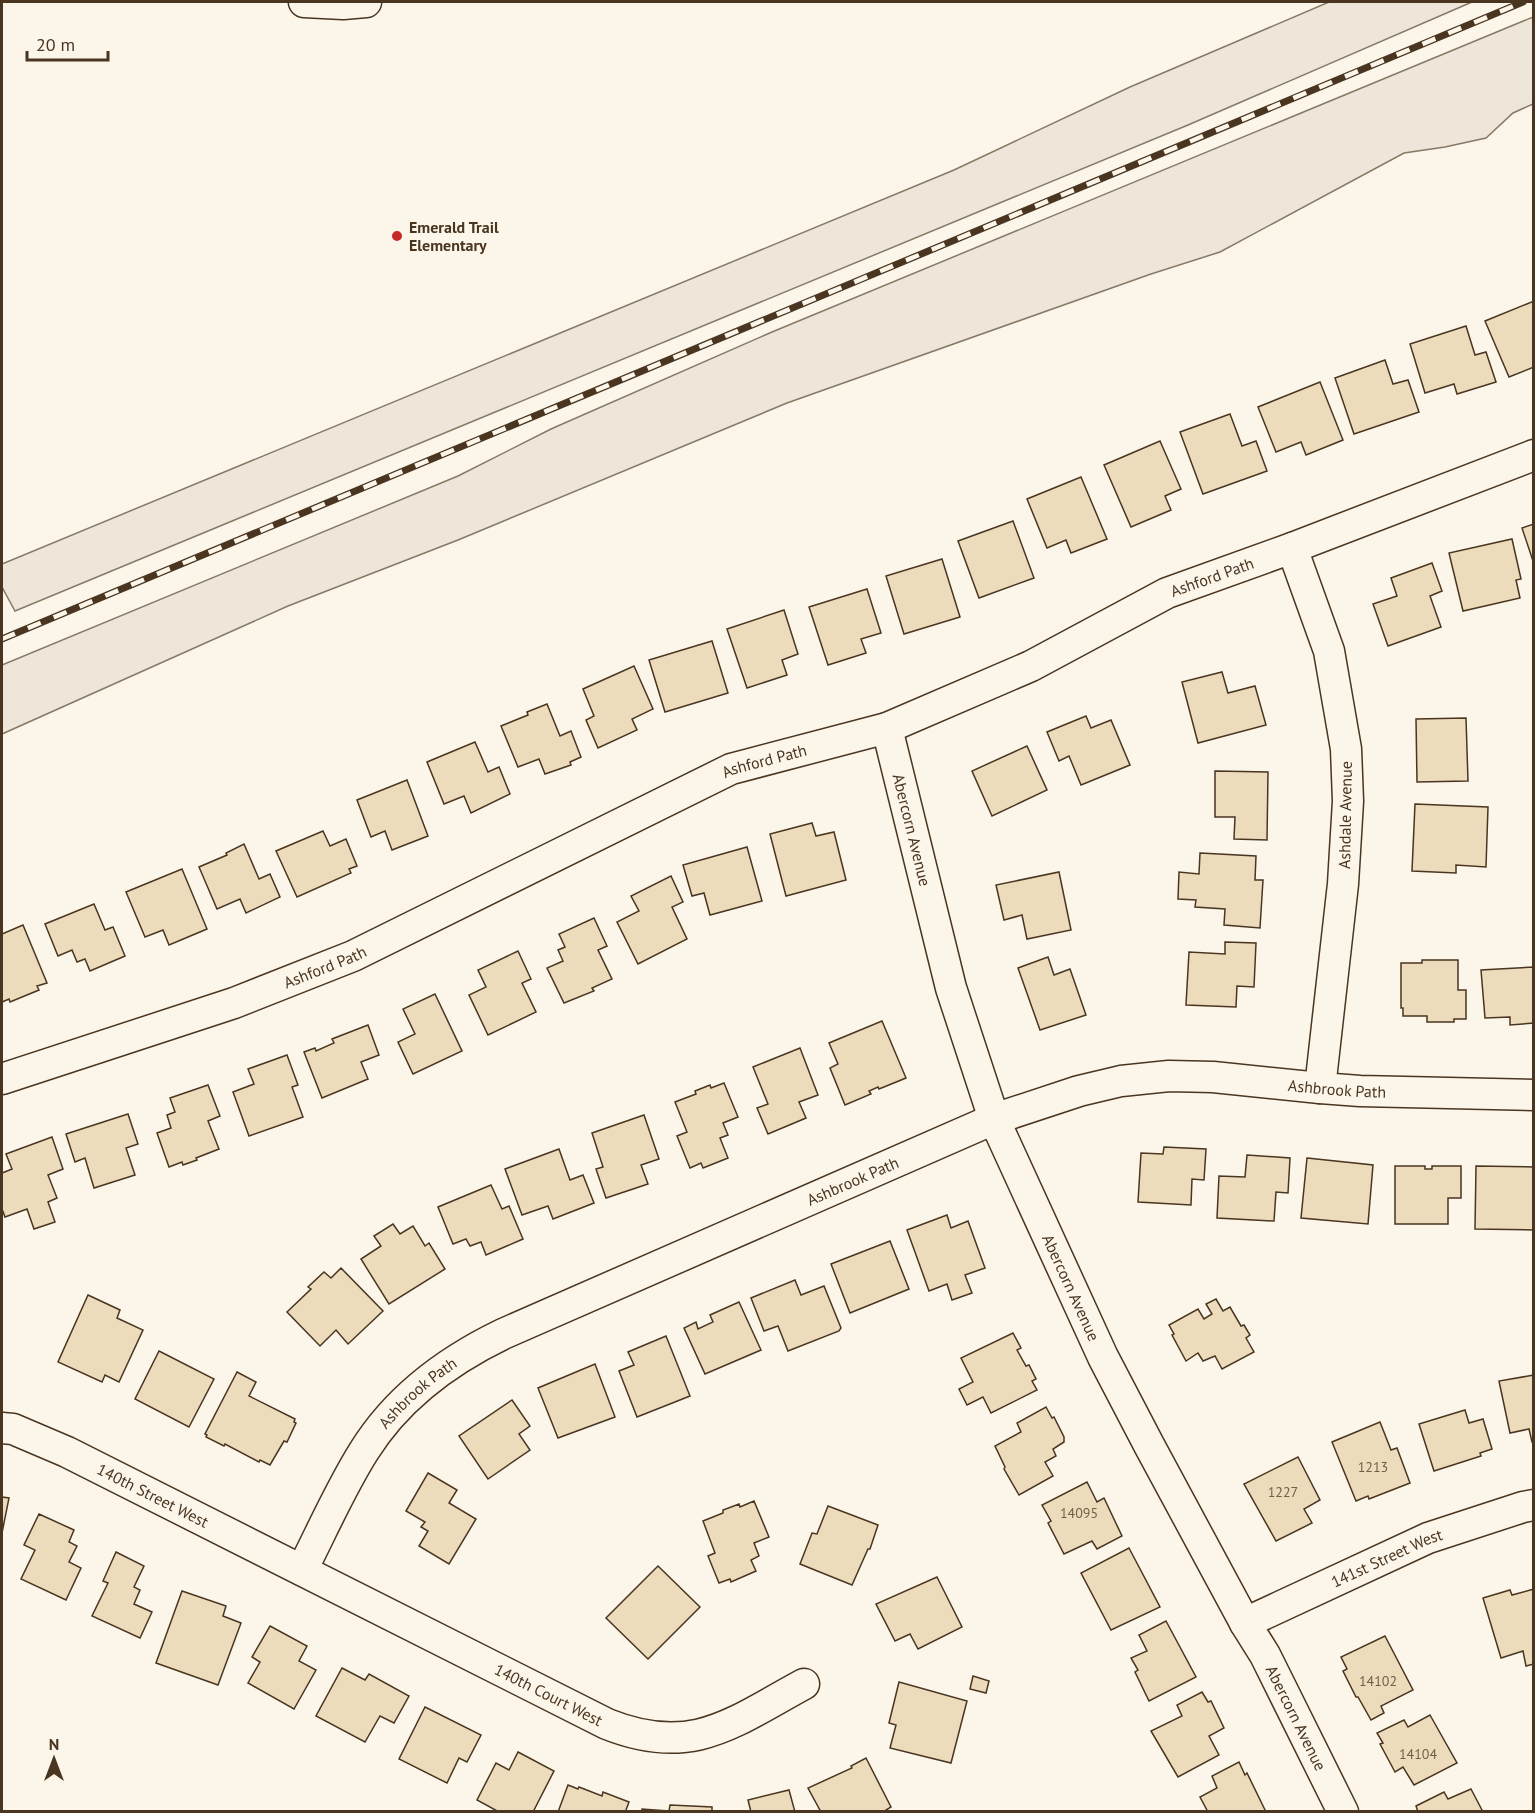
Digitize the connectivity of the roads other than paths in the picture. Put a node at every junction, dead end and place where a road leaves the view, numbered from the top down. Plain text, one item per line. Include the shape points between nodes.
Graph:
1 (304, 2) edge
2 (366, 2) edge
3 (1533, 455) edge
4 (1292, 548) junction
5 (887, 728) junction
6 (2, 1079) edge
7 (1320, 1088) junction
8 (1533, 1095) edge
9 (994, 1119) junction
10 (2, 1428) edge
11 (1533, 1505) edge
12 (302, 1570) junction
13 (1245, 1623) junction
14 (804, 1683) dead end
15 (1343, 1812) edge

1 - 2 street
3 - 4 street, Ashford Path
4 - 5 street, Ashford Path via 1167,592 1031,666
4 - 7 street, Ashdale Avenue via 1329,651 1346,749 1348,801 1343,884
5 - 6 street, Ashford Path via 732,769 352,956 234,1003
5 - 9 street, Abercorn Avenue via 951,988
7 - 8 street, Ashbrook Path
7 - 9 street, Ashbrook Path via 1169,1076 1079,1091
9 - 12 street, Ashbrook Path via 503,1334 449,1363 402,1402 364,1450
9 - 13 street, Abercorn Avenue via 1103,1357
10 - 12 street, 140th Street West via 67,1452
11 - 13 street, 141st Street West via 1428,1538
12 - 14 street, 140th Court West via 607,1724 646,1737 687,1737 726,1727
13 - 15 street, Abercorn Avenue via 1265,1655

